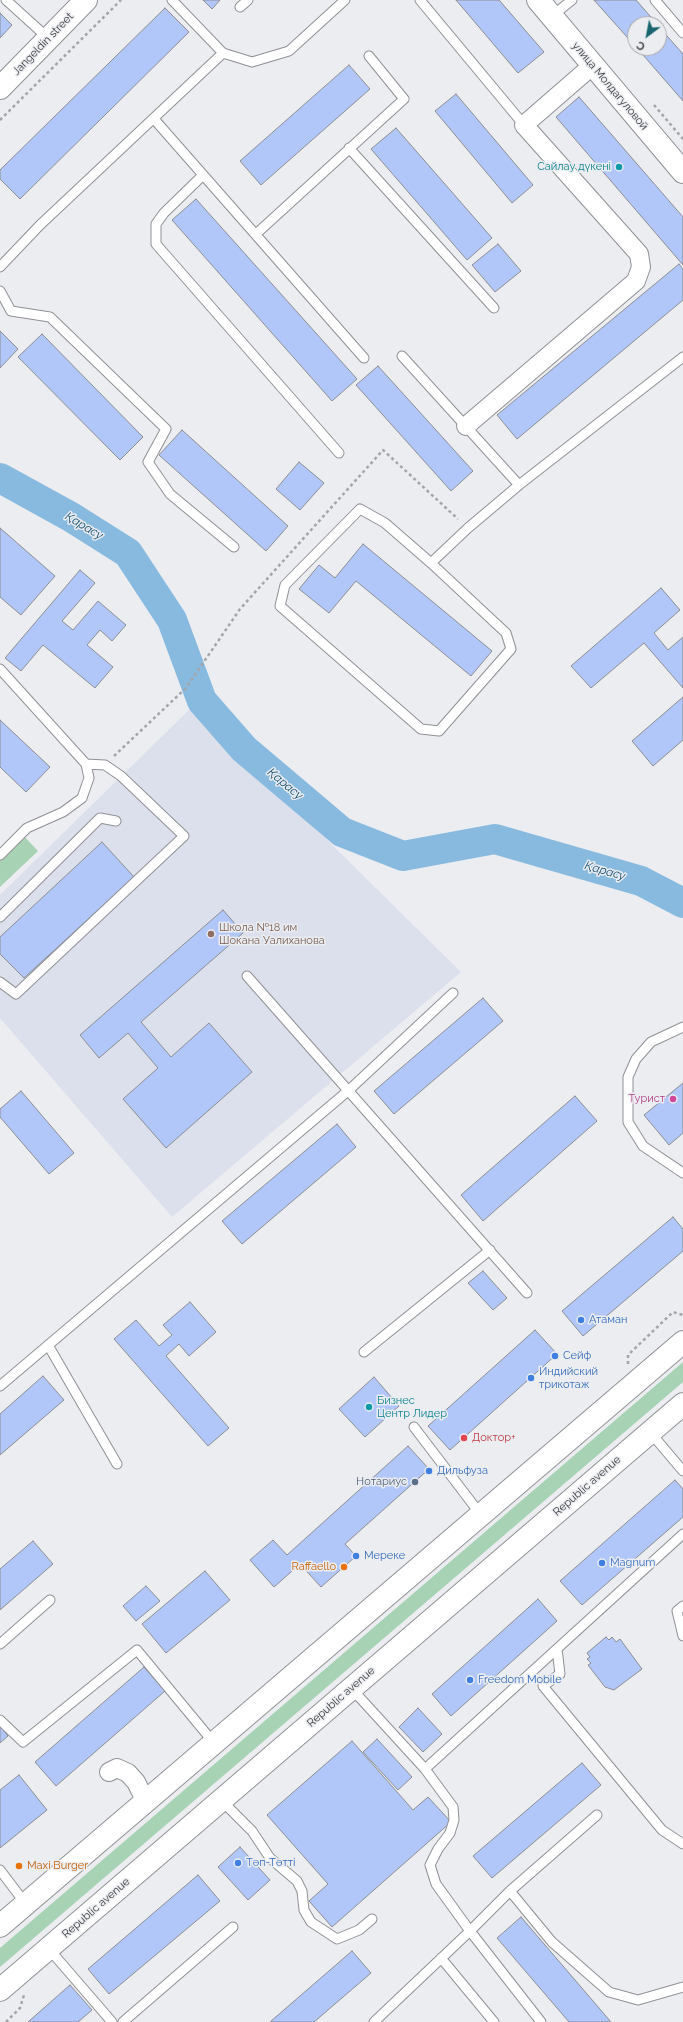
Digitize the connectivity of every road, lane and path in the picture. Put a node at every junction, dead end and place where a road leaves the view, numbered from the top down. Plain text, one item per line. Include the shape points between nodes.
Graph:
1 (6, 0) edge
2 (86, 0) edge
3 (121, 0) edge
4 (172, 0) edge
5 (248, 0) edge
6 (345, 0) edge
7 (420, 0) edge
8 (538, 0) edge
9 (572, 0) edge
10 (655, 0) edge
11 (240, 8) dead end
12 (552, 16) junction
13 (683, 33) edge
14 (49, 39) junction
15 (224, 53) junction
16 (369, 56) dead end
17 (593, 65) junction
18 (0, 88) edge
19 (154, 119) junction
20 (0, 120) edge
21 (524, 125) junction
22 (348, 148) junction
23 (683, 172) edge
24 (203, 175) junction
25 (256, 234) junction
26 (0, 267) edge
27 (0, 291) edge
28 (494, 308) dead end
29 (402, 356) dead end
30 (683, 357) edge
31 (364, 358) dead end
32 (466, 426) junction
33 (339, 453) dead end
34 (519, 485) junction
35 (234, 547) dead end
36 (431, 563) junction
37 (201, 664) dead end
38 (0, 669) edge
39 (86, 764) junction
40 (105, 765) junction
41 (116, 821) dead end
42 (0, 855) edge
43 (0, 916) edge
44 (247, 976) dead end
45 (0, 982) edge
46 (453, 993) dead end
47 (683, 1027) edge
48 (349, 1090) junction
49 (683, 1173) edge
50 (490, 1250) junction
51 (527, 1293) dead end
52 (683, 1315) edge
53 (683, 1342) edge
54 (48, 1345) junction
55 (364, 1352) dead end
56 (628, 1368) dead end
57 (0, 1386) edge
58 (683, 1404) edge
59 (414, 1427) dead end
60 (650, 1432) junction
61 (117, 1464) dead end
62 (683, 1471) edge
63 (481, 1515) junction
64 (683, 1534) edge
65 (50, 1600) dead end
66 (683, 1606) edge
67 (683, 1636) edge
68 (0, 1644) edge
69 (557, 1649) junction
70 (351, 1688) junction
71 (0, 1720) edge
72 (214, 1743) junction
73 (425, 1769) junction
74 (109, 1772) dead end
75 (221, 1800) junction
76 (146, 1802) junction
77 (597, 1815) dead end
78 (683, 1844) edge
79 (0, 1870) edge
80 (510, 1891) junction
81 (25, 1904) junction
82 (372, 1919) dead end
83 (0, 1926) edge
84 (233, 1927) dead end
85 (470, 1931) junction
86 (49, 1948) junction
87 (441, 1958) junction
88 (683, 1986) edge
89 (0, 1990) edge
90 (112, 2022) edge
91 (123, 2022) edge
92 (374, 2022) edge
93 (494, 2022) edge
94 (541, 2022) edge

1 - 14 lane
2 - 14 main road, Jangeldin street
3 - 20 path
4 - 15 lane
5 - 11 lane
6 - 15 lane via 289,51 252,62
7 - 21 lane
8 - 12 main road, улица Молдагуловой
9 - 12 lane
10 - 13 lane
12 - 17 main road, улица Молдагуловой
14 - 18 main road, Jangeldin street
15 - 19 lane
16 - 22 lane via 404,99
17 - 21 street
17 - 23 main road, улица Молдагуловой
19 - 24 lane
19 - 26 lane via 40,225
21 - 32 street via 639,254 641,267 636,281
22 - 25 lane
22 - 28 lane
24 - 25 lane
24 - 33 lane via 156,224 156,244
25 - 31 lane
27 - 35 lane via 11,311 50,317 166,429 148,462 170,494
29 - 32 lane
30 - 34 lane
32 - 34 lane
34 - 36 lane
36 - 36 lane via 506,633 511,649 439,731 420,729 280,606 285,585 360,509 385,523
37 - 40 path via 186,688
38 - 39 lane
39 - 40 lane
39 - 42 lane via 89,778 82,798 63,812 26,828
40 - 45 lane via 121,776 184,836 16,994
41 - 43 lane via 100,818
44 - 48 lane
46 - 48 lane
47 - 49 lane via 651,1042 636,1059 628,1077 628,1122 643,1146
48 - 50 lane
48 - 54 lane
50 - 51 lane
50 - 55 lane
52 - 56 path via 673,1312 628,1355
53 - 63 main road
54 - 57 lane
54 - 61 lane
58 - 60 main road, Republic avenue
59 - 63 lane
60 - 62 lane
60 - 70 main road, Republic avenue
63 - 72 main road
64 - 69 lane
65 - 68 lane
66 - 67 lane via 677,1611
69 - 73 lane
69 - 78 lane via 560,1674 543,1686 662,1830
70 - 73 lane
70 - 75 main road, Republic avenue
71 - 72 lane via 23,1742 137,1650
72 - 76 main road
73 - 85 lane via 453,1806 454,1820 450,1833 430,1865 432,1875
74 - 76 street via 117,1768 128,1773 136,1782
75 - 82 lane via 252,1831 270,1858 298,1882 302,1891 304,1910 311,1922 337,1938 359,1930
75 - 86 main road, Republic avenue
76 - 81 main road
77 - 80 lane
79 - 81 lane
80 - 85 lane
80 - 88 lane via 552,1942 609,1992 638,2000
81 - 83 main road
84 - 91 lane
85 - 87 lane
85 - 94 lane
86 - 89 main road, Republic avenue
86 - 90 lane
87 - 92 lane
87 - 93 lane

